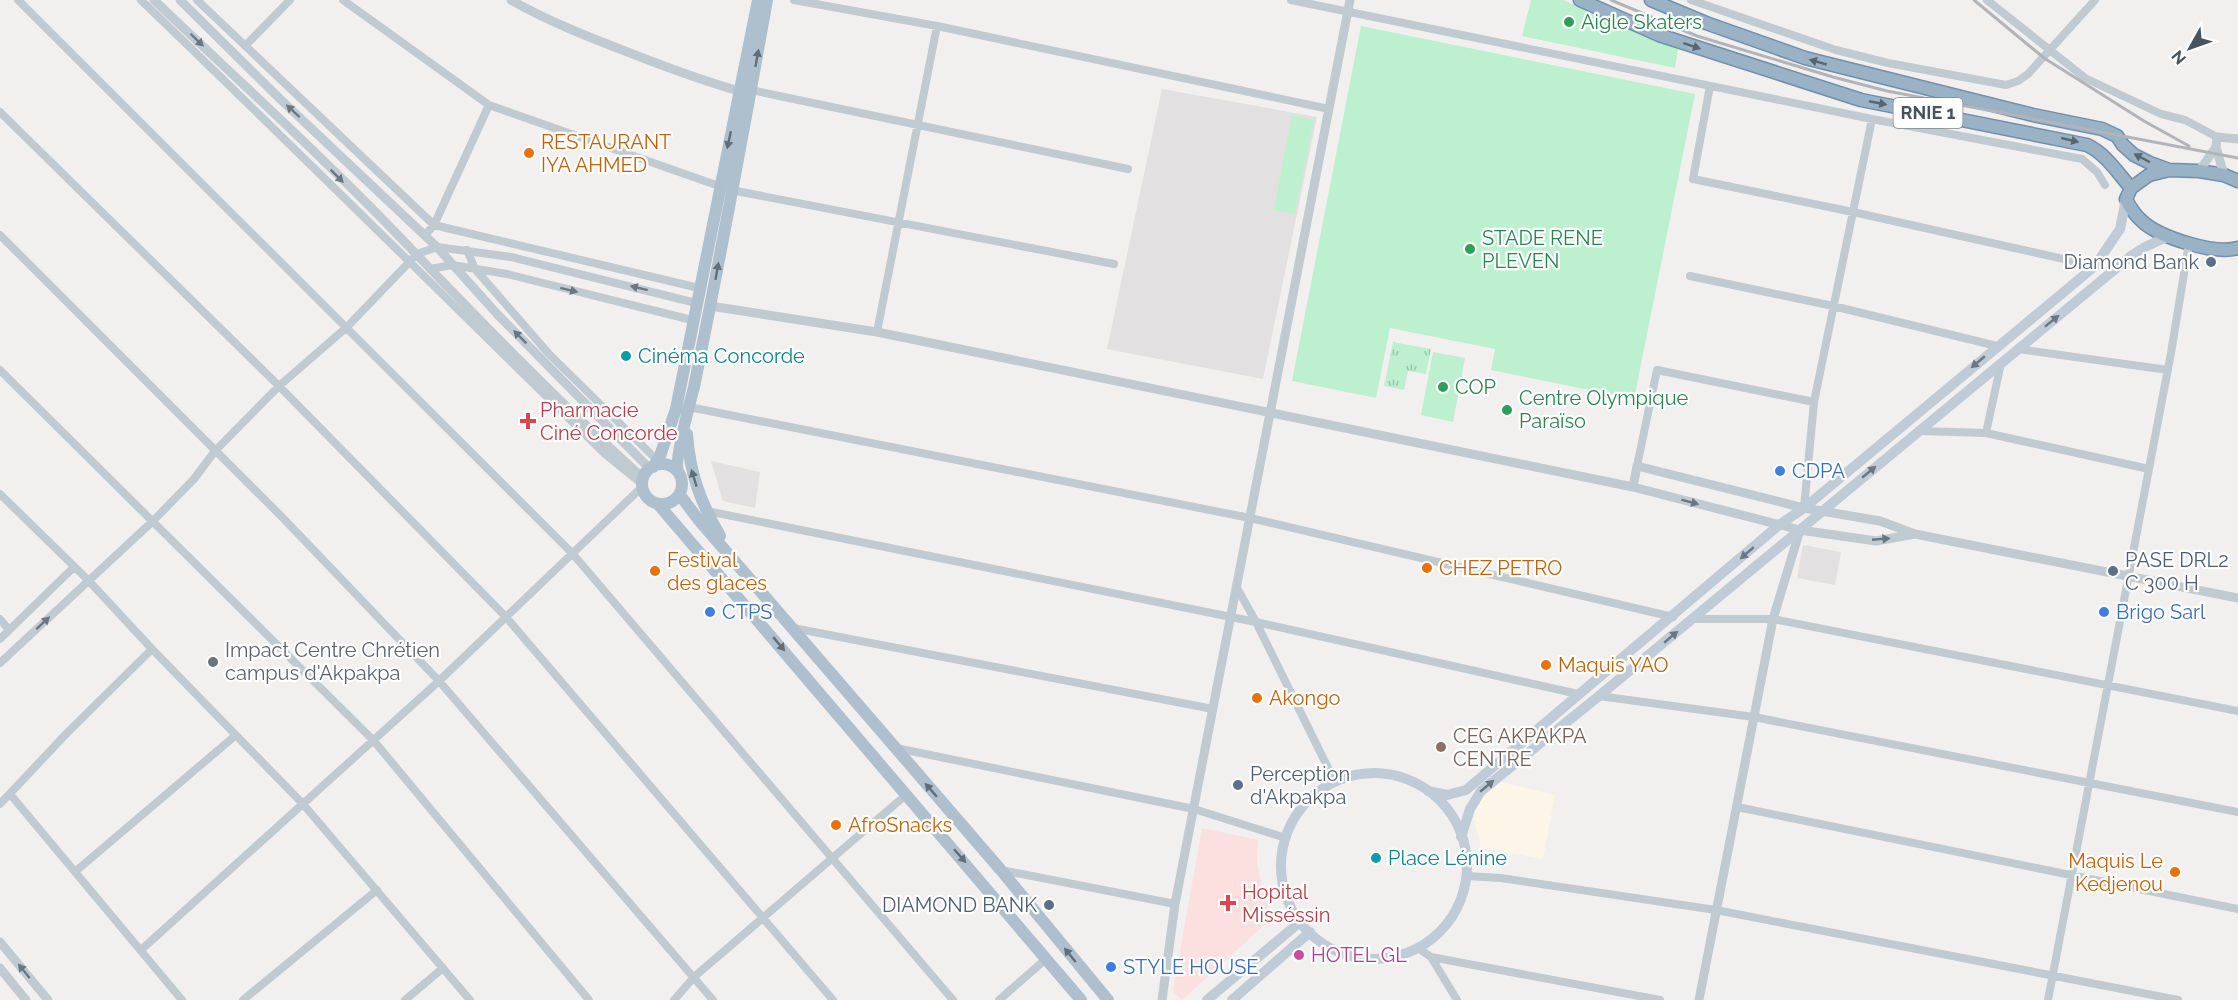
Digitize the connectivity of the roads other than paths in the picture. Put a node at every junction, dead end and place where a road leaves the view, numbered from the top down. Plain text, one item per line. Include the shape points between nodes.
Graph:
1 (18, 0) edge
2 (141, 0) edge
3 (154, 0) edge
4 (180, 0) edge
5 (196, 0) edge
6 (290, 0) edge
7 (343, 0) edge
8 (511, 0) edge
9 (758, 0) edge
10 (767, 0) edge
11 (794, 0) edge
12 (1291, 0) edge
13 (1350, 0) edge
14 (1580, 0) edge
15 (1651, 0) edge
16 (1691, 0) edge
17 (1987, 0) edge
18 (2095, 0) edge
19 (1348, 12) junction
20 (937, 26) junction
21 (245, 46) junction
22 (2050, 52) junction
23 (1710, 86) junction
24 (745, 90) junction
25 (489, 105) junction
26 (1329, 109) junction
27 (0, 112) edge
28 (1872, 119) junction
29 (918, 125) junction
30 (2238, 139) edge
31 (2217, 142) junction
32 (1128, 169) dead end
33 (2169, 170) junction
34 (2199, 171) junction
35 (2224, 175) junction
36 (2238, 181) edge
37 (2105, 185) dead end
38 (725, 188) junction
39 (2129, 193) junction
40 (1853, 212) junction
41 (898, 222) junction
42 (434, 225) junction
43 (0, 234) edge
44 (424, 235) junction
45 (2169, 236) junction
46 (2189, 243) junction
47 (437, 247) junction
48 (2237, 249) edge
49 (466, 250) junction
50 (417, 254) junction
51 (409, 262) junction
52 (1114, 264) dead end
53 (452, 265) junction
54 (2095, 266) junction
55 (430, 269) junction
56 (475, 269) junction
57 (1690, 276) dead end
58 (699, 288) junction
59 (696, 303) junction
60 (710, 306) junction
61 (1833, 306) junction
62 (692, 320) junction
63 (347, 327) junction
64 (877, 332) junction
65 (1997, 346) junction
66 (2018, 349) junction
67 (2002, 362) junction
68 (0, 370) edge
69 (2168, 370) junction
70 (279, 386) junction
71 (1814, 402) junction
72 (689, 407) junction
73 (1270, 413) junction
74 (686, 424) junction
75 (1919, 430) junction
76 (1986, 433) junction
77 (215, 452) junction
78 (1638, 466) junction
79 (2149, 469) junction
80 (678, 471) junction
81 (648, 474) junction
82 (1633, 487) junction
83 (0, 494) edge
84 (680, 495) junction
85 (658, 504) junction
86 (1804, 508) junction
87 (707, 511) junction
88 (1822, 511) junction
89 (1250, 518) junction
90 (153, 521) junction
91 (1779, 525) junction
92 (1800, 530) junction
93 (1915, 534) junction
94 (572, 553) junction
95 (73, 567) junction
96 (740, 567) junction
97 (2129, 576) junction
98 (88, 580) junction
99 (1237, 588) junction
100 (2238, 598) edge
101 (1231, 616) junction
102 (506, 617) junction
103 (1673, 617) junction
104 (0, 619) edge
105 (1692, 619) junction
106 (1773, 620) junction
107 (1256, 622) junction
108 (791, 627) junction
109 (9, 630) junction
110 (0, 639) edge
111 (152, 649) junction
112 (0, 663) edge
113 (440, 681) junction
114 (2108, 686) junction
115 (1578, 694) junction
116 (1599, 696) junction
117 (1213, 709) junction
118 (2238, 711) edge
119 (1754, 717) junction
120 (236, 735) junction
121 (374, 741) junction
122 (895, 748) junction
123 (1335, 782) junction
124 (2089, 783) junction
125 (1428, 791) junction
126 (10, 794) junction
127 (907, 794) junction
128 (0, 804) edge
129 (303, 804) junction
130 (1737, 807) junction
131 (1194, 809) junction
132 (2238, 812) edge
133 (1461, 837) junction
134 (1286, 838) junction
135 (832, 858) junction
136 (1000, 869) junction
137 (76, 871) junction
138 (2072, 875) junction
139 (1466, 876) junction
140 (377, 890) junction
141 (1175, 904) junction
142 (2238, 909) edge
143 (1716, 910) junction
144 (763, 918) junction
145 (1300, 922) junction
146 (1310, 933) junction
147 (0, 942) edge
148 (1418, 948) junction
149 (141, 950) junction
150 (1431, 957) junction
151 (1047, 958) junction
152 (0, 968) edge
153 (443, 968) junction
154 (2053, 976) junction
155 (694, 977) junction
156 (26, 1000) edge
157 (48, 1000) edge
158 (183, 1000) edge
159 (243, 1000) edge
160 (405, 1000) edge
161 (471, 1000) edge
162 (589, 1000) edge
163 (675, 1000) edge
164 (713, 1000) edge
165 (833, 1000) edge
166 (953, 1000) edge
167 (999, 1000) edge
168 (1081, 1000) edge
169 (1107, 1000) edge
170 (1162, 1000) edge
171 (1207, 1000) edge
172 (1232, 1000) edge
173 (1457, 1000) edge
174 (1660, 1000) edge
175 (1699, 1000) edge
176 (2048, 1000) edge
177 (2178, 1000) edge

1 - 63 street
2 - 51 street
3 -> 50 street
44 -> 4 street
5 - 21 street
6 - 21 street
7 - 25 street
8 - 24 street via 569,30 681,73
9 - 24 main road
24 -> 10 main road
11 - 20 street
12 - 19 street
13 - 19 street
14 -> 39 highway, RNIE 1 via 1659,35 1861,100 2087,145 2108,159
33 -> 15 highway, RNIE 1 via 2134,155 2117,136 2102,129 1847,70 1750,39
16 - 22 street via 1836,50 2006,84 2028,74
17 - 22 street
18 - 22 street
19 - 23 street
19 - 26 street
20 - 26 street
20 - 29 street
21 - 42 street
22 - 31 street via 2085,78 2161,114 2185,120
23 - 28 street
23 - 40 street via 1693,180
24 - 29 street
24 - 38 main road
25 - 38 street
25 - 42 street
26 - 73 street
27 - 70 street
28 - 37 street via 2082,159
28 - 40 street
29 - 32 street
29 - 41 street
30 - 31 street
31 - 34 street
31 - 35 street
33 - 34 highway, RNIE 1
33 - 39 highway, RNIE 1 via 2149,175
34 - 35 highway, RNIE 1
35 - 36 highway, RNIE 1
38 - 41 street
38 - 58 main road
60 -> 38 main road
39 - 45 highway, RNIE 1 via 2142,221
39 - 54 main road via 2120,229
40 - 54 street
40 - 61 street
41 - 52 street
41 - 64 street
42 - 44 street
42 - 58 street
43 - 77 street
44 - 47 street
45 - 46 highway, RNIE 1
66 -> 45 main road via 2131,256
46 - 48 highway, RNIE 1
46 - 69 street
47 - 49 street
47 - 50 street
47 - 53 street
49 - 56 street
59 -> 49 street via 511,256
50 - 51 street
50 - 55 street
51 - 63 street
51 - 81 street via 606,455
53 - 55 street
53 - 56 street
81 -> 53 street
54 - 65 main road
55 - 81 street via 526,368
56 -> 62 street
56 - 81 street
57 - 61 street
58 - 59 main road
59 - 62 main road
60 - 64 street
60 - 72 main road
61 - 65 street
61 - 71 street
62 - 81 main road via 673,419
63 - 70 street
63 - 94 street
64 - 73 street
65 -> 86 main road
66 - 67 main road
66 - 69 street
67 - 75 main road
67 - 76 street
68 - 90 street
69 - 79 street
70 - 77 street
70 - 102 street
71 - 78 street via 1657,370
71 - 86 street
72 - 74 main road
72 - 89 street
73 - 82 street
73 - 89 street
74 - 80 main road via 677,457
87 -> 74 main road via 691,471
75 - 76 street
88 -> 75 main road
76 - 79 street
77 - 90 street
77 - 113 street
78 - 82 street
78 - 86 street
79 - 97 street
80 - 81 main road via 665,464
80 - 84 main road
81 - 85 main road via 648,498
81 - 94 street
82 -> 91 street
83 - 95 street
84 - 85 main road via 670,503
84 - 96 main road
85 -> 127 main road
86 - 88 street
86 - 91 main road
87 - 96 main road
87 - 101 street
88 - 92 main road
88 - 93 street via 1880,521
89 - 99 street
89 - 103 street
90 - 98 street
90 - 121 street
91 - 92 street
91 -> 103 main road
92 -> 93 street via 1876,541
92 - 105 main road
92 - 106 street
93 - 97 street
94 - 102 street
94 - 135 street
95 - 98 street
95 - 109 street
96 - 108 main road
97 - 100 street
97 - 114 street
98 - 111 street
112 -> 98 street
99 - 101 street
99 - 107 street
101 - 107 street
101 - 117 street
102 - 113 street
102 - 144 street
103 - 115 main road
104 - 109 street
105 - 106 street
116 -> 105 main road
106 - 114 street
106 - 119 street
107 - 115 street
107 - 123 street
108 - 117 street
108 - 122 main road
109 - 110 street
111 - 120 street
111 - 126 street
113 - 121 street
113 - 155 street
114 - 118 street
114 - 124 street
115 - 125 main road via 1466,790 1447,795
116 - 119 street
133 -> 116 main road via 1480,791
117 - 131 street
119 - 124 street
119 - 130 street
120 - 129 street
120 - 137 street
121 - 129 street
121 - 162 street
122 - 131 street
136 -> 122 main road
123 - 125 main road via 1362,774 1381,774 1408,780
123 - 134 main road via 1304,805
124 - 132 street
124 - 138 street
125 - 133 main road via 1445,807
126 - 128 street
126 - 137 street
127 - 135 street
127 -> 151 main road
129 - 140 street
129 - 149 street
130 - 138 street
130 - 143 street
131 - 134 street
131 - 141 street
133 - 139 main road
134 - 145 main road via 1283,882
135 - 144 street
135 - 166 street
136 - 141 street
169 -> 136 main road
137 - 149 street
138 - 142 street
138 - 154 street
139 - 143 street
139 - 148 main road via 1451,918
140 - 153 street
140 - 159 street
141 - 170 street
143 - 154 street
143 - 175 street
144 - 155 street
144 - 165 street
145 - 146 main road
145 - 171 main road
146 - 148 main road via 1335,950 1362,958 1391,957
146 - 172 main road
157 -> 147 street
148 - 150 street
149 - 158 street
150 - 173 street
150 - 174 street
151 - 167 street
151 - 168 main road
152 - 156 street
153 - 160 street
153 - 161 street
154 - 176 street
154 - 177 street
155 - 163 street
155 - 164 street

